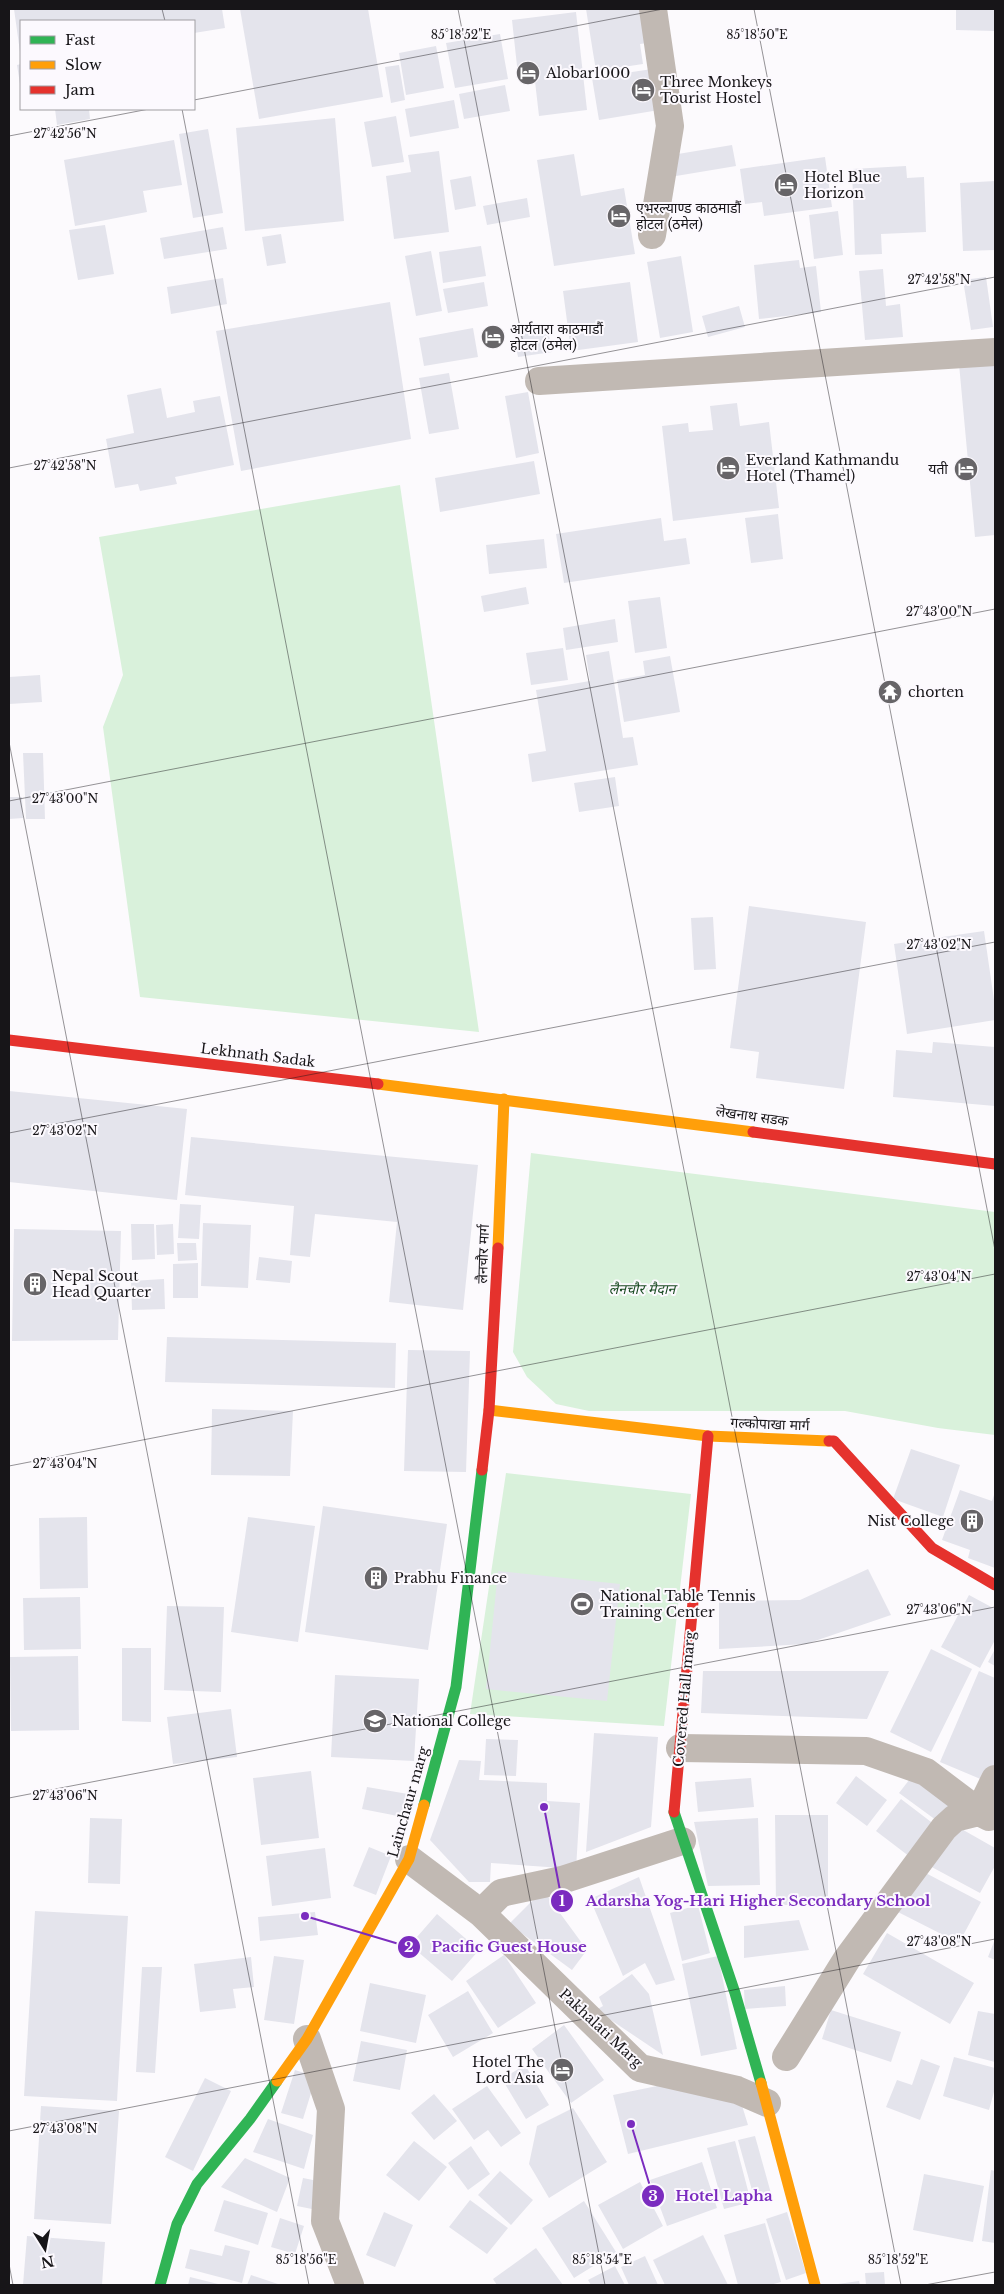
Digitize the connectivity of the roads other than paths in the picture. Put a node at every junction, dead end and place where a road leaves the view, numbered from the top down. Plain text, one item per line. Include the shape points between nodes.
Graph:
1 (653, 9) edge
2 (652, 235) dead end
3 (995, 352) edge
4 (539, 381) dead end
5 (9, 1040) edge
6 (504, 1099) junction
7 (995, 1164) edge
8 (489, 1410) junction
9 (708, 1436) junction
10 (995, 1585) edge
11 (680, 1748) junction
12 (995, 1779) edge
13 (987, 1816) edge
14 (682, 1841) junction
15 (410, 1859) junction
16 (481, 1913) junction
17 (307, 2039) junction
18 (786, 2057) dead end
19 (767, 2103) junction
20 (160, 2285) edge
21 (350, 2285) edge
22 (815, 2285) edge

1 - 2 street via 670,126
3 - 4 street
5 - 6 main road, Lekhnath Sadak
6 - 7 main road, लेखनाथ सडक
6 - 8 main road, लैनचौर मार्ग
8 - 9 main road, गल्कोपाखा मार्ग
8 - 15 main road, Lainchaur marg via 456,1687
9 - 10 main road, गल्कोपाखा मार्ग via 834,1442 932,1548
9 - 11 main road, Covered Hall marg
11 - 13 street via 866,1751 926,1772
11 - 14 main road, Covered Hall marg via 673,1810
12 - 13 street
13 - 18 street via 955,1818 944,1828 848,1959
14 - 16 street via 562,1880 501,1893
14 - 19 main road, Covered Hall marg via 735,1993
15 - 16 street, Pakhalati Marg
15 - 17 main road, Lainchaur marg
16 - 19 street, Pakhalati Marg via 640,2068 737,2090
17 - 20 main road, Lainchaur marg via 250,2119 197,2184 177,2224
17 - 21 street via 331,2109 325,2221
19 - 22 main road

